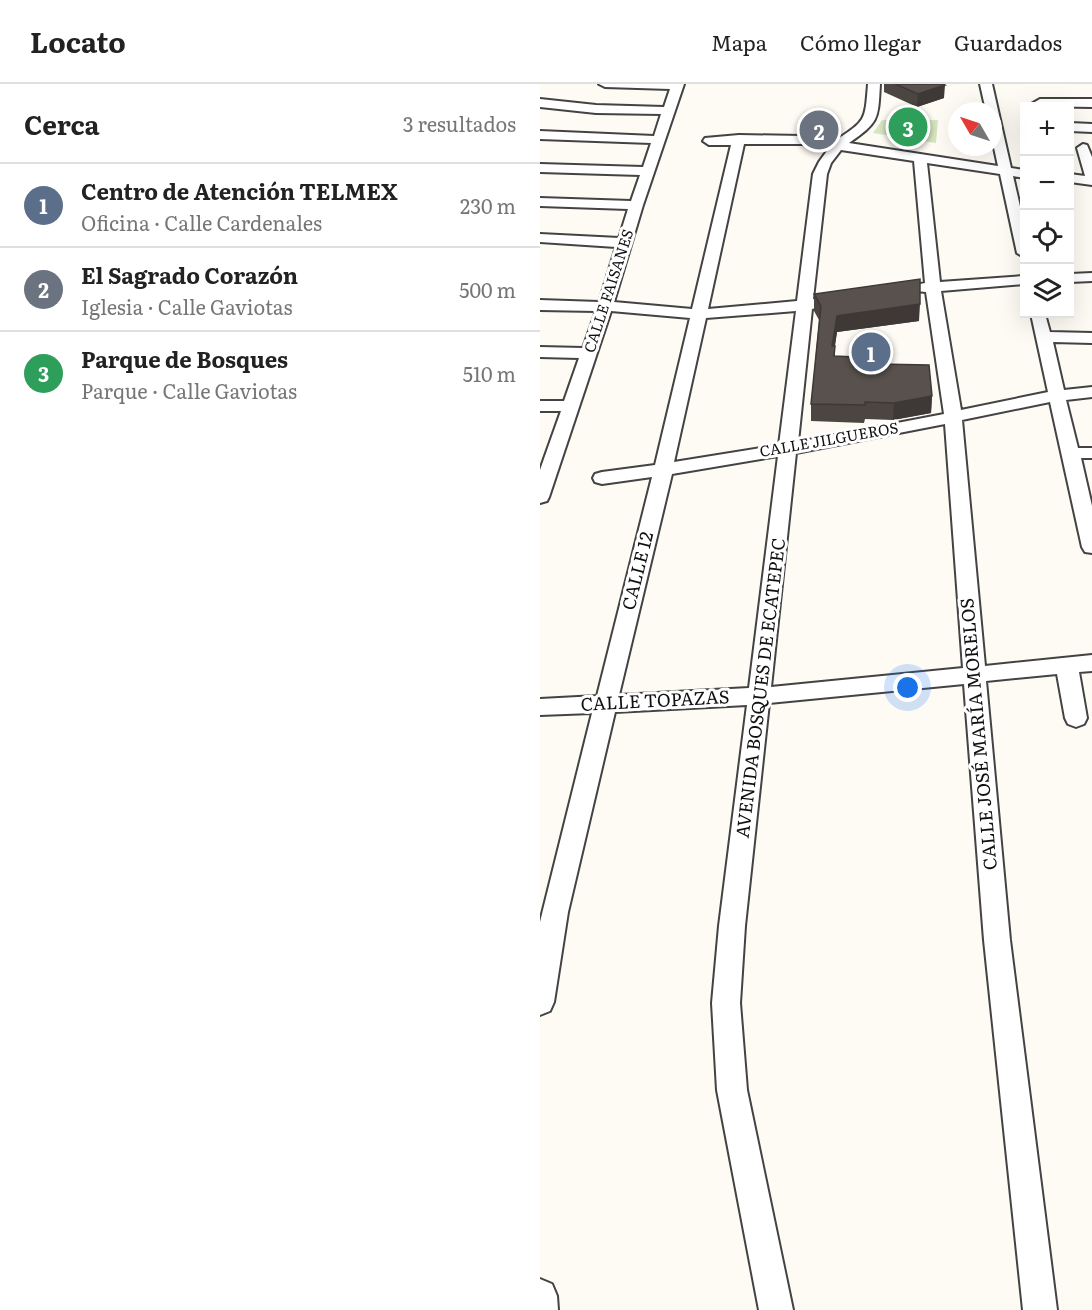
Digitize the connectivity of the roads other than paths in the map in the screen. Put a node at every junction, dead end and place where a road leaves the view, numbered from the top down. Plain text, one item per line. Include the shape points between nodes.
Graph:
1 (605, 84) edge
2 (874, 84) edge
3 (986, 84) edge
4 (678, 85) edge
5 (990, 102) edge
6 (1074, 103) edge
7 (1092, 103) edge
8 (540, 104) edge
9 (669, 111) junction
10 (1074, 127) edge
11 (1092, 128) edge
12 (540, 135) edge
13 (739, 139) junction
14 (659, 140) junction
15 (709, 141) dead end
16 (838, 145) junction
17 (1083, 148) dead end
18 (1002, 155) edge
19 (920, 159) junction
20 (540, 168) edge
21 (647, 171) junction
22 (1006, 172) junction
23 (1020, 174) edge
24 (1074, 178) edge
25 (1092, 179) edge
26 (540, 202) edge
27 (636, 205) junction
28 (1020, 235) edge
29 (540, 238) edge
30 (624, 243) junction
31 (1092, 277) edge
32 (1074, 278) edge
33 (1020, 280) edge
34 (933, 286) junction
35 (910, 289) edge
36 (829, 302) edge
37 (540, 305) edge
38 (806, 305) junction
39 (605, 306) junction
40 (698, 314) junction
41 (1039, 318) edge
42 (1044, 337) junction
43 (1092, 338) edge
44 (540, 352) edge
45 (590, 353) junction
46 (1092, 392) edge
47 (1055, 395) junction
48 (540, 406) edge
49 (572, 406) junction
50 (953, 417) junction
51 (789, 447) junction
52 (1071, 453) junction
53 (1092, 453) edge
54 (545, 466) edge
55 (663, 471) junction
56 (602, 478) dead end
57 (540, 497) edge
58 (1089, 522) edge
59 (1092, 547) edge
60 (1092, 663) edge
61 (1067, 666) junction
62 (974, 675) junction
63 (760, 696) junction
64 (606, 705) junction
65 (540, 707) edge
66 (1076, 718) dead end
67 (540, 1002) edge
68 (540, 1296) edge
69 (541, 1310) edge
70 (776, 1310) edge
71 (1040, 1310) edge

1 - 4 street
2 - 16 street, AVENIDA BOSQUES DE ECATEPEC via 872,115 866,126
3 - 5 street
4 - 9 street, CALLE FAISANES
6 - 7 street
8 - 9 street
9 - 14 street, CALLE FAISANES
10 - 11 street
12 - 14 street
13 - 15 street
13 - 16 street
13 - 40 street, CALLE 12
14 - 21 street, CALLE FAISANES
16 - 19 street
16 - 38 street, AVENIDA BOSQUES DE ECATEPEC via 820,174
17 - 25 street
18 - 22 street
19 - 22 street
19 - 34 street, CALLE JOSÉ MARÍA MORELOS
20 - 21 street
21 - 27 street, CALLE FAISANES
22 - 23 street
22 - 28 street
24 - 25 street
26 - 27 street
27 - 30 street, CALLE FAISANES
29 - 30 street
30 - 39 street, CALLE FAISANES
31 - 32 street
33 - 34 street
34 - 35 street
34 - 50 street, CALLE JOSÉ MARÍA MORELOS
36 - 38 street
37 - 39 street
38 - 40 street
38 - 51 street, AVENIDA BOSQUES DE ECATEPEC
39 - 40 street
39 - 45 street, CALLE FAISANES
40 - 55 street, CALLE 12
41 - 42 street
42 - 43 street
42 - 47 street
44 - 45 street
45 - 49 street, CALLE FAISANES
46 - 47 street, CALLE JILGUEROS
47 - 50 street, CALLE JILGUEROS
47 - 52 street
48 - 49 street
49 - 54 street, CALLE FAISANES
50 - 51 street, CALLE JILGUEROS
50 - 62 street, CALLE JOSÉ MARÍA MORELOS
51 - 55 street, CALLE JILGUEROS
51 - 63 street, AVENIDA BOSQUES DE ECATEPEC
52 - 53 street
52 - 58 street
54 - 57 street, CALLE FAISANES
55 - 56 street, CALLE JILGUEROS
55 - 64 street, CALLE 12
58 - 59 street
60 - 61 street, CALLE TOPAZAS
61 - 62 street, CALLE TOPAZAS
61 - 66 street
62 - 63 street, CALLE TOPAZAS
62 - 71 street, CALLE JOSÉ MARÍA MORELOS via 997,940
63 - 64 street, CALLE TOPAZAS
63 - 70 street, AVENIDA BOSQUES DE ECATEPEC via 726,1003 732,1090
64 - 65 street, CALLE TOPAZAS
64 - 67 street, CALLE 12 via 555,912
68 - 69 street

